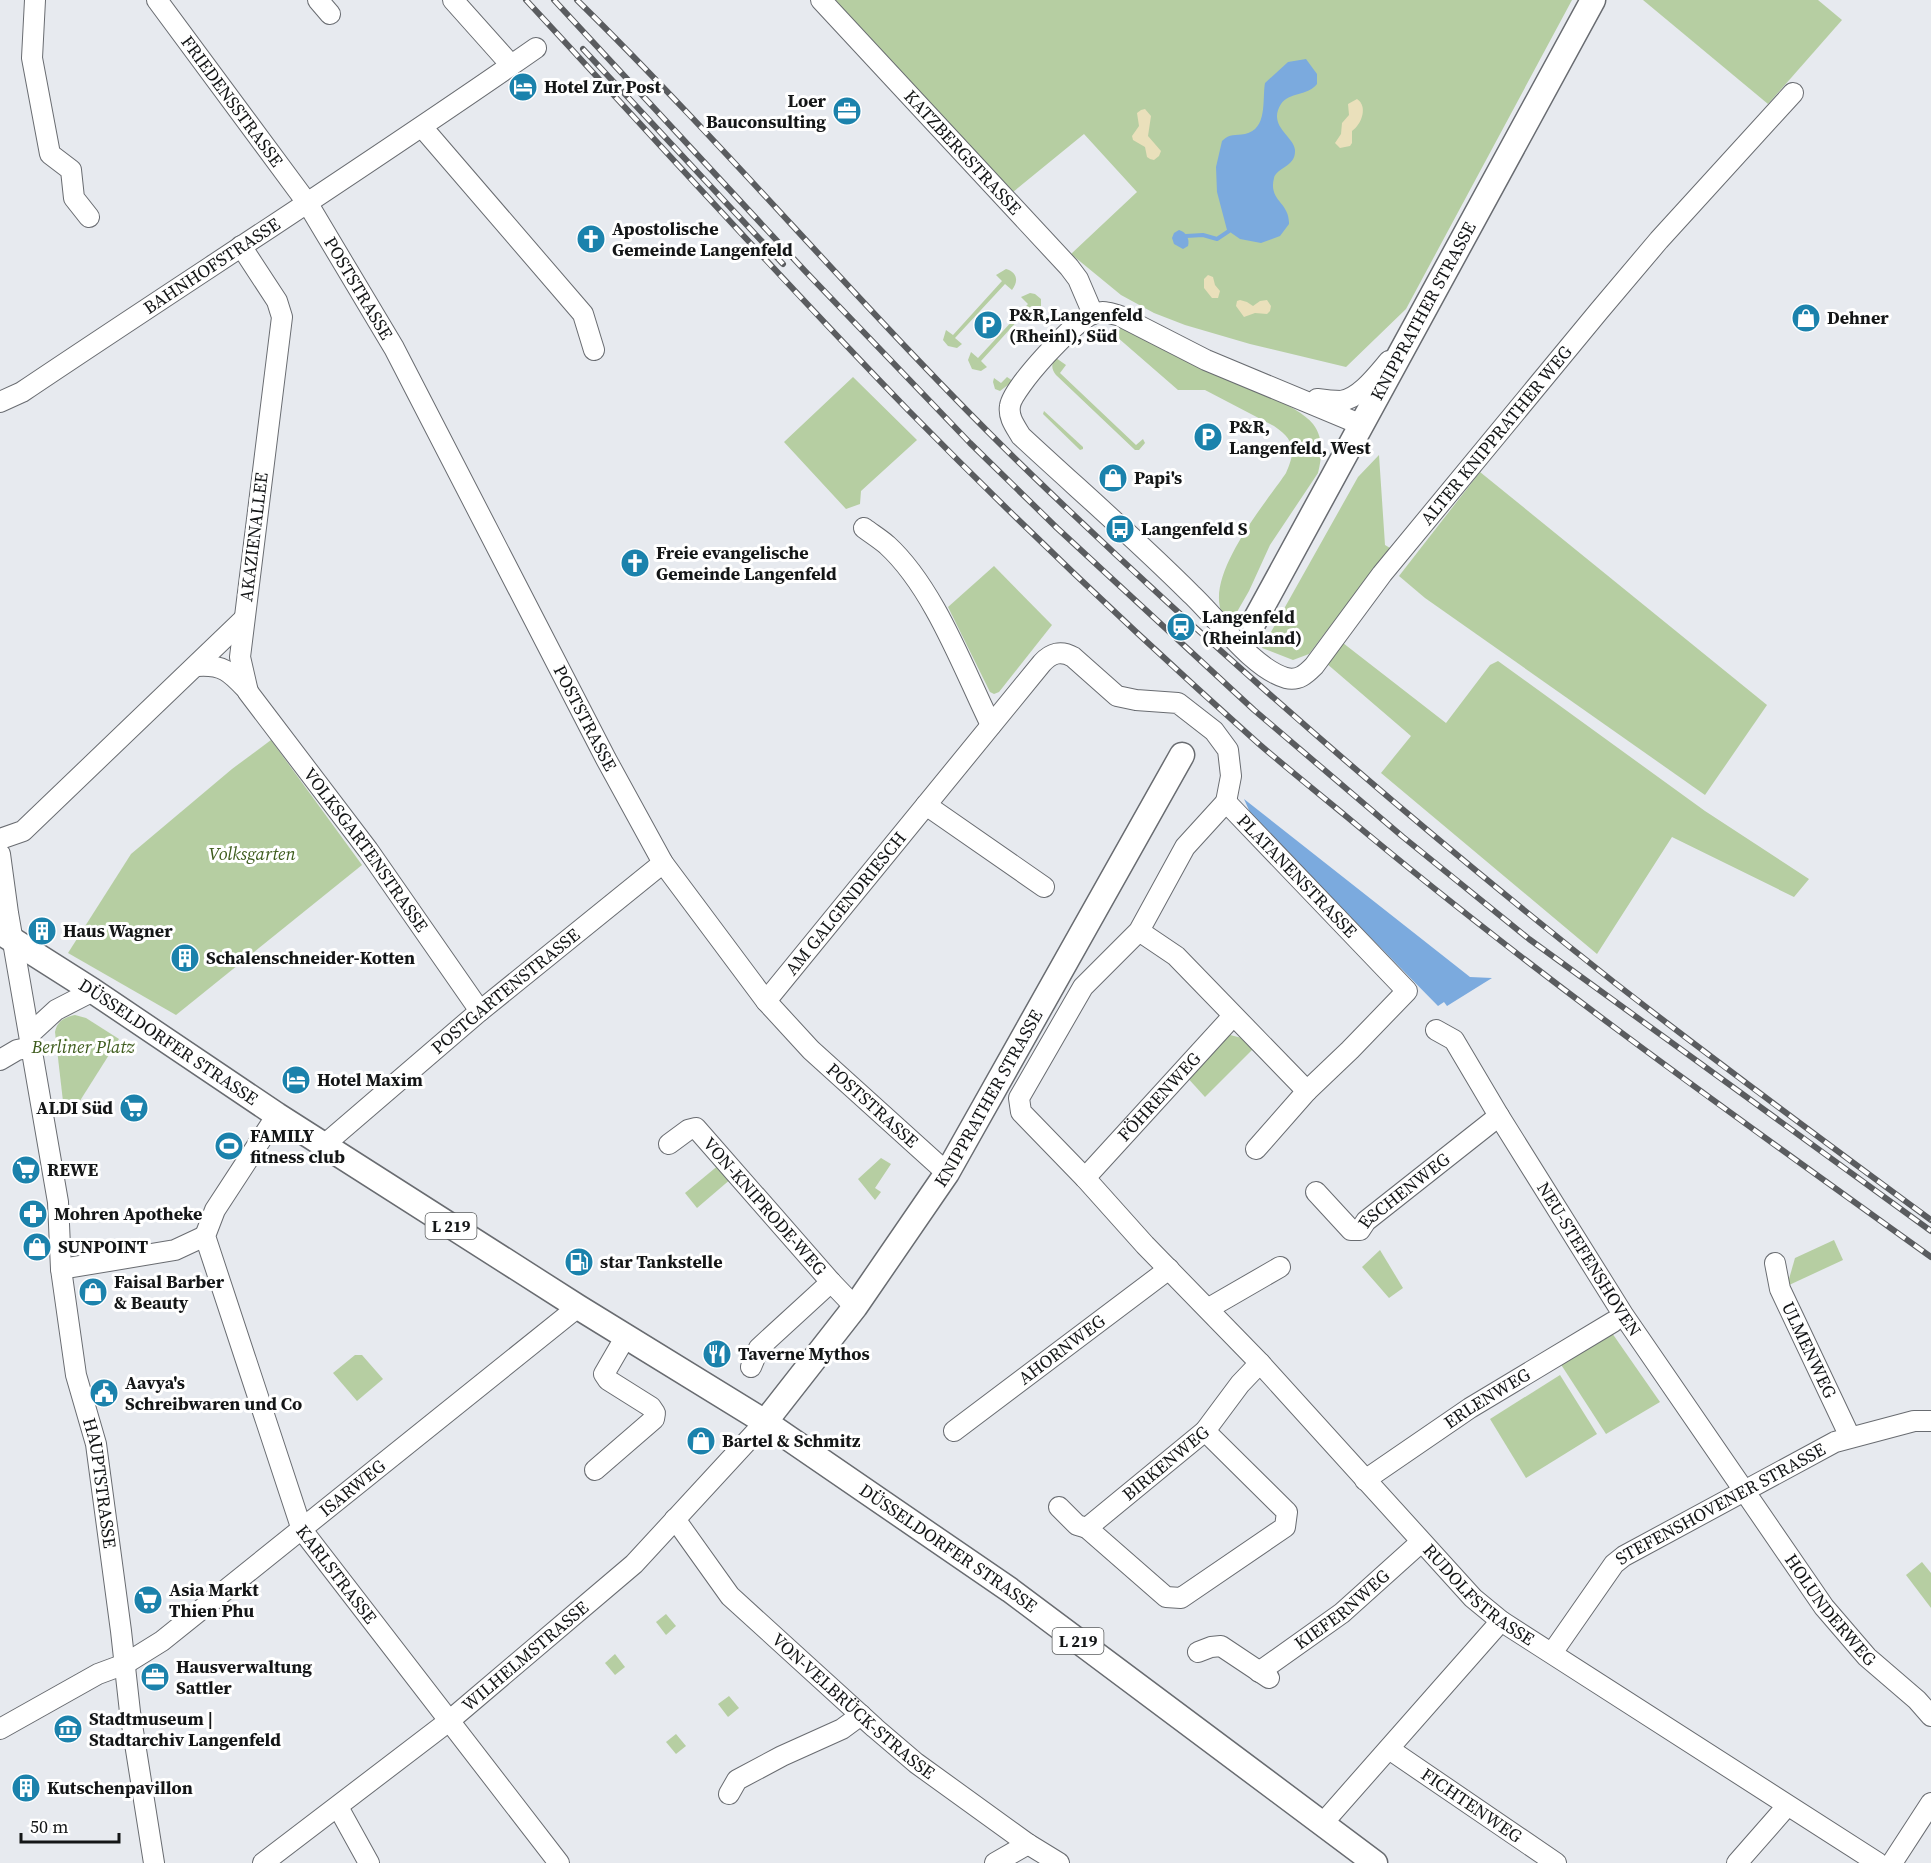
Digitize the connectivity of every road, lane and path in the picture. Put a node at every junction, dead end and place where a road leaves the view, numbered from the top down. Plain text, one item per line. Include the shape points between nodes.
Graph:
1 (35, 0) edge
2 (157, 0) edge
3 (453, 0) edge
4 (820, 0) edge
5 (1593, 0) edge
6 (537, 48) dead end
7 (511, 65) junction
8 (1793, 93) dead end
9 (422, 127) junction
10 (308, 204) junction
11 (89, 217) dead end
12 (241, 246) junction
13 (1093, 314) junction
14 (1407, 341) junction
15 (594, 350) dead end
16 (1299, 398) junction
17 (0, 402) edge
18 (1362, 424) junction
19 (864, 528) dead end
20 (244, 619) junction
21 (1254, 622) dead end
22 (197, 666) junction
23 (248, 692) junction
24 (991, 724) junction
25 (1182, 755) dead end
26 (1226, 802) junction
27 (926, 805) junction
28 (0, 839) edge
29 (0, 854) edge
30 (663, 862) junction
31 (1044, 887) dead end
32 (1140, 931) junction
33 (7, 936) edge
34 (93, 991) junction
35 (766, 1001) junction
36 (480, 1011) junction
37 (1233, 1016) junction
38 (1436, 1029) dead end
39 (31, 1041) junction
40 (0, 1060) edge
41 (1306, 1091) junction
42 (277, 1115) junction
43 (1499, 1116) junction
44 (669, 1144) dead end
45 (324, 1145) junction
46 (1256, 1149) dead end
47 (946, 1173) junction
48 (1085, 1178) junction
49 (1316, 1192) dead end
50 (205, 1236) junction
51 (1146, 1245) joint
52 (1775, 1263) dead end
53 (1280, 1267) dead end
54 (60, 1269) junction
55 (1169, 1269) junction
56 (831, 1282) junction
57 (578, 1307) junction
58 (855, 1307) junction
59 (1209, 1308) junction
60 (1613, 1322) dead end
61 (626, 1336) junction
62 (1260, 1364) junction
63 (751, 1367) dead end
64 (1931, 1421) edge
65 (765, 1422) junction
66 (954, 1431) dead end
67 (1205, 1431) junction
68 (1850, 1437) junction
69 (595, 1470) dead end
70 (1365, 1480) junction
71 (1743, 1490) junction
72 (1059, 1507) dead end
73 (675, 1519) junction
74 (1087, 1528) junction
75 (302, 1530) junction
76 (1421, 1542) junction
77 (1502, 1621) junction
78 (1198, 1652) dead end
79 (1552, 1653) junction
80 (125, 1664) junction
81 (861, 1715) junction
82 (1931, 1716) edge
83 (449, 1721) junction
84 (0, 1729) edge
85 (1389, 1749) junction
86 (729, 1794) dead end
87 (1931, 1803) edge
88 (1787, 1806) junction
89 (338, 1807) junction
90 (1323, 1823) junction
91 (1028, 1844) junction
92 (154, 1863) edge
93 (263, 1863) edge
94 (369, 1863) edge
95 (559, 1863) edge
96 (995, 1863) edge
97 (1059, 1863) edge
98 (1375, 1863) edge
99 (1556, 1863) edge
100 (1737, 1863) edge
101 (1878, 1863) edge
102 (1892, 1863) edge

1 - 11 street via 32,58 50,154 71,170 74,198
2 - 10 street, FRIEDENSSTRASSE
3 - 7 street
4 - 13 street, KATZBERGSTRASSE via 1069,267
5 - 14 main road, KNIPPRATHER STRASSE
6 - 7 street, BAHNHOFSTRASSE
7 - 9 street, BAHNHOFSTRASSE
8 - 13 street, ALTER KNIPPRATHER WEG via 1599,311 1303,676 1287,678 1254,658 1192,594 1021,436 1012,422 1010,402 1020,385 1082,319
9 - 10 street, BAHNHOFSTRASSE
9 - 15 street via 583,314
10 - 12 street, BAHNHOFSTRASSE
10 - 30 street, POSTSTRASSE via 394,348
12 - 17 street, BAHNHOFSTRASSE via 22,392
12 - 20 street, AKAZIENALLEE via 277,301 282,317
13 - 16 street via 1105,311 1120,316 1178,348
14 - 16 street via 1353,396 1342,401
14 - 18 main road, KNIPPRATHER STRASSE
16 - 18 street
18 - 21 main road, KNIPPRATHER STRASSE
19 - 24 street via 907,568 932,603
20 - 22 street, AKAZIENALLEE
20 - 23 street, VOLKSGARTENSTRASSE via 240,657
22 - 23 street, VOLKSGARTENSTRASSE via 213,665 231,672
22 - 28 street, AKAZIENALLEE via 23,831
23 - 36 street, VOLKSGARTENSTRASSE via 368,850
24 - 26 street, AM GALGENDRIESCH via 1047,657 1067,653 1117,696 1179,703 1214,730 1228,750 1231,776
24 - 27 street, AM GALGENDRIESCH
25 - 47 main road, KNIPPRATHER STRASSE
26 - 32 street, PLATANENSTRASSE via 1185,847
26 - 41 street, PLATANENSTRASSE via 1407,991
27 - 31 street
27 - 35 street, AM GALGENDRIESCH
29 - 33 street, HAUPTSTRASSE
30 - 35 street, POSTSTRASSE
30 - 36 street, POSTGARTENSTRASSE
32 - 37 street via 1176,956
32 - 48 street, PLATANENSTRASSE via 1083,987 1019,1098 1021,1112
33 - 34 main road, DÜSSELDORFER STRASSE / L 219
33 - 39 street, HAUPTSTRASSE
34 - 39 street via 56,1010
34 - 42 main road, DÜSSELDORFER STRASSE / L 219
35 - 47 street, POSTSTRASSE via 811,1050
36 - 45 street, POSTGARTENSTRASSE
37 - 41 street
37 - 48 street, FÖHRENWEG
38 - 43 street, NEU-STEFENSHOVEN via 1454,1040
39 - 40 street
39 - 54 street, HAUPTSTRASSE via 58,1202
41 - 46 street
42 - 45 main road, DÜSSELDORFER STRASSE / L 219
42 - 50 street via 215,1210
43 - 49 street, ESCHENWEG via 1366,1221 1360,1230 1351,1230
43 - 71 street, NEU-STEFENSHOVEN via 1624,1316
44 - 56 street, VON-KNIPRODE-WEG via 696,1128
45 - 57 main road, DÜSSELDORFER STRASSE / L 219
47 - 58 main road, KNIPPRATHER STRASSE
48 - 51 street, PLATANENSTRASSE
50 - 54 street via 175,1250
50 - 75 street, KARLSTRASSE
51 - 55 street, RUDOLFSTRASSE
52 - 68 street, ULMENWEG via 1779,1289
53 - 59 street
54 - 80 street, HAUPTSTRASSE via 76,1375 96,1444
55 - 59 street, RUDOLFSTRASSE
55 - 66 street, AHORNWEG
56 - 58 street, VON-KNIPRODE-WEG
56 - 63 street, VON-KNIPRODE-WEG via 759,1348
57 - 61 main road, DÜSSELDORFER STRASSE / L 219
57 - 75 street, ISARWEG
58 - 65 main road, KNIPPRATHER STRASSE
59 - 62 street, RUDOLFSTRASSE
60 - 70 street, ERLENWEG via 1470,1408
61 - 65 main road, DÜSSELDORFER STRASSE / L 219
61 - 69 street via 604,1374 651,1407 654,1419
62 - 67 street, BIRKENWEG
62 - 70 street, RUDOLFSTRASSE
64 - 68 street, STEFENSHOVENER STRASSE via 1914,1421
65 - 73 street, WILHELMSTRASSE
65 - 90 main road, DÜSSELDORFER STRASSE / L 219 via 1010,1590
67 - 74 street, BIRKENWEG
67 - 74 street via 1287,1512 1286,1527 1181,1598 1166,1597
68 - 71 street, STEFENSHOVENER STRASSE
70 - 76 street, RUDOLFSTRASSE
71 - 79 street, STEFENSHOVENER STRASSE via 1614,1564
71 - 82 street, HOLUNDERWEG via 1824,1606 1867,1657
72 - 74 street via 1077,1525
73 - 81 street, VON-VELBRÜCK-STRASSE via 730,1596
73 - 83 street, WILHELMSTRASSE via 634,1564
75 - 80 street, ISARWEG via 162,1641
75 - 83 street, KARLSTRASSE
76 - 77 street, RUDOLFSTRASSE via 1473,1598
76 - 78 street, KIEFERNWEG via 1265,1676 1221,1646
77 - 79 street, RUDOLFSTRASSE
77 - 85 street
79 - 88 street, RUDOLFSTRASSE
80 - 84 street, ISARWEG via 98,1674
80 - 92 street, HAUPTSTRASSE
81 - 86 street via 842,1730 737,1780
81 - 91 street, VON-VELBRÜCK-STRASSE via 916,1763
83 - 89 street, WILHELMSTRASSE
83 - 95 street, KARLSTRASSE
85 - 90 street
85 - 99 street, FICHTENWEG
87 - 102 street
88 - 100 street
88 - 101 street, RUDOLFSTRASSE
89 - 93 street, WILHELMSTRASSE
89 - 94 street
90 - 98 main road, DÜSSELDORFER STRASSE / L 219
91 - 96 street
91 - 97 street, VON-VELBRÜCK-STRASSE

